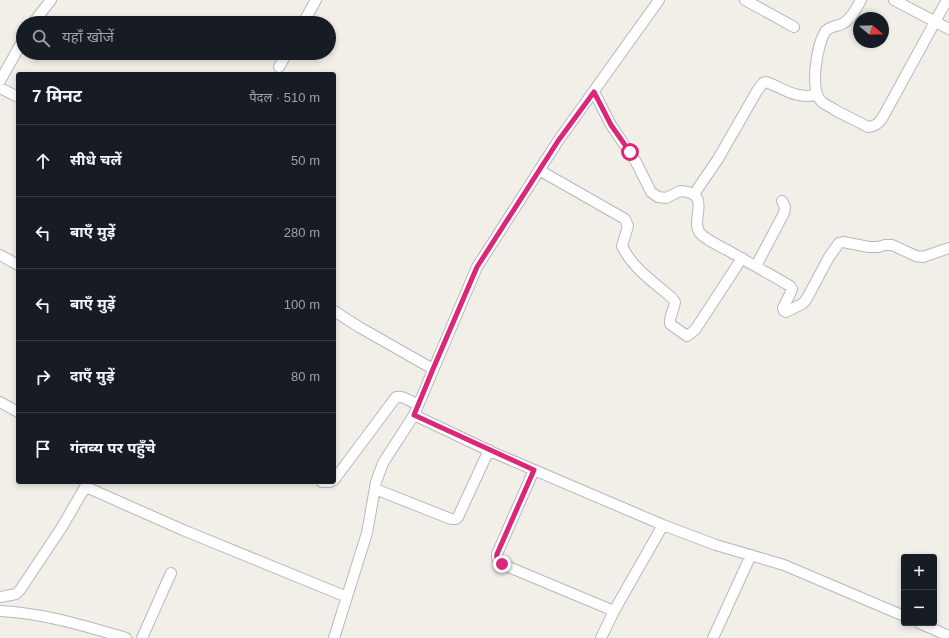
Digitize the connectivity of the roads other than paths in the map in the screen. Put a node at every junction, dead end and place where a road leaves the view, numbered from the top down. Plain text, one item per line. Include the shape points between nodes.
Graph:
1 (51, 0) edge
2 (316, 0) edge
3 (659, 0) edge
4 (745, 0) edge
5 (861, 0) edge
6 (894, 0) edge
7 (947, 0) edge
8 (38, 16) edge
9 (307, 16) edge
10 (936, 21) junction
11 (794, 27) dead end
12 (949, 29) edge
13 (16, 52) edge
14 (283, 60) edge
15 (279, 67) dead end
16 (0, 81) edge
17 (0, 88) edge
18 (594, 92) junction
19 (816, 95) junction
20 (16, 96) edge
21 (539, 170) junction
22 (694, 194) junction
23 (782, 201) dead end
24 (949, 248) edge
25 (0, 255) edge
26 (742, 258) junction
27 (16, 264) edge
28 (756, 266) junction
29 (336, 312) edge
30 (433, 369) junction
31 (0, 402) edge
32 (418, 405) junction
33 (16, 411) edge
34 (414, 415) junction
35 (489, 450) junction
36 (534, 470) junction
37 (336, 477) edge
38 (87, 484) edge
39 (375, 489) junction
40 (663, 524) junction
41 (751, 555) junction
42 (170, 573) dead end
43 (0, 597) edge
44 (347, 597) junction
45 (0, 611) edge
46 (614, 611) junction
47 (901, 615) edge
48 (926, 626) edge
49 (949, 636) edge
50 (126, 638) edge
51 (142, 638) edge
52 (334, 638) edge
53 (601, 638) edge
54 (713, 638) edge

1 - 8 street
2 - 9 street
3 - 18 street
4 - 11 street
5 - 19 street via 849,18 825,32 817,53
6 - 10 street
7 - 10 street
10 - 12 street
10 - 19 street via 884,115 874,127 868,127 822,103
13 - 16 street
14 - 15 street
17 - 20 street
18 - 21 street
18 - 22 street via 651,192 658,197 666,198 680,191
19 - 22 street via 800,96 763,83
21 - 26 street via 625,219 628,226 622,246 625,253 675,302 669,318 670,324 687,336 695,330
21 - 30 street via 477,267
22 - 26 street via 698,203 700,233
23 - 28 street via 784,213
24 - 28 street via 923,257 892,245 869,247 839,243 806,300 786,312 783,308 792,289
25 - 27 street
26 - 28 street
29 - 30 street
30 - 32 street
31 - 33 street
32 - 34 street
32 - 37 street via 403,397 396,397
34 - 35 street
34 - 39 street via 383,463
35 - 36 street
35 - 39 street via 456,519
36 - 40 street
36 - 46 street via 497,554 498,561
38 - 43 street via 20,590 16,594
38 - 44 street via 183,530
39 - 44 street via 367,533
40 - 41 street via 716,545
40 - 46 street
41 - 47 street via 784,565
41 - 54 street
42 - 51 street
44 - 52 street
45 - 50 street via 44,616
46 - 53 street
48 - 49 street

